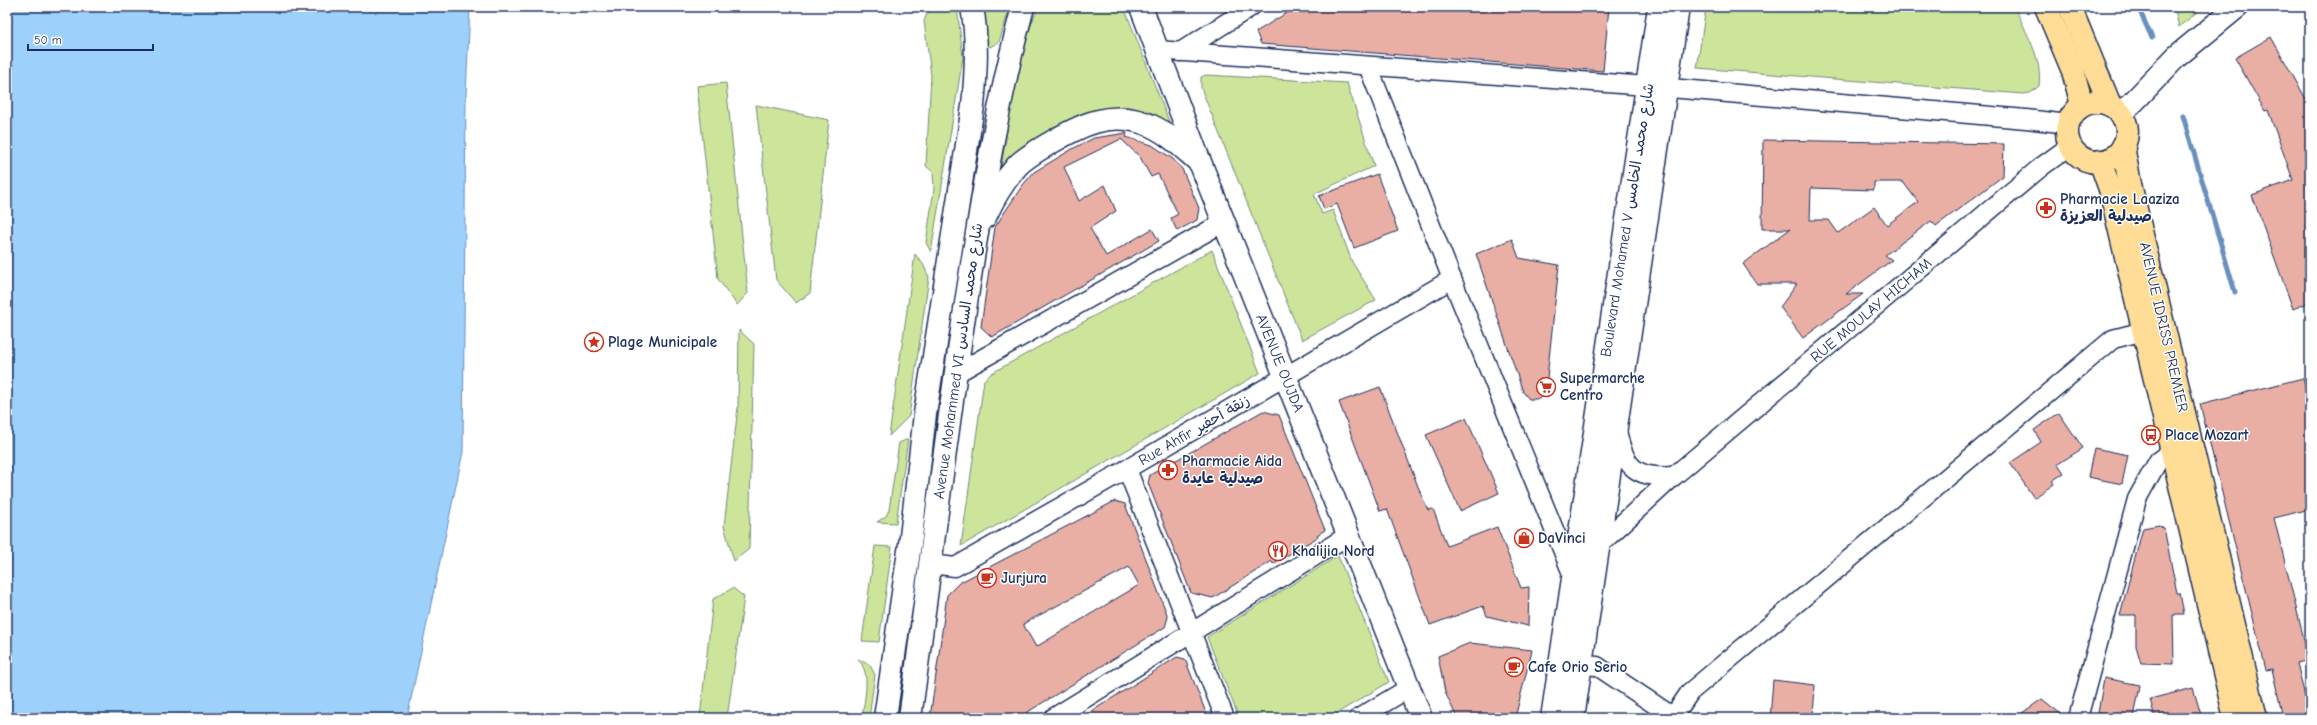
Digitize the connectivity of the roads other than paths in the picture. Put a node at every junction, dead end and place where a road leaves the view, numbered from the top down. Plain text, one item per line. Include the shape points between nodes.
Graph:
1 (972, 7) edge
2 (1023, 7) edge
3 (1141, 7) edge
4 (1251, 7) edge
5 (1659, 7) edge
6 (1678, 7) edge
7 (2046, 7) edge
8 (2070, 7) edge
9 (2237, 7) edge
10 (1157, 50) junction
11 (1180, 52) junction
12 (1368, 66) junction
13 (1656, 87) junction
14 (2082, 105) junction
15 (2116, 110) junction
16 (2068, 124) junction
17 (2070, 146) junction
18 (2123, 146) junction
19 (2100, 161) junction
20 (1201, 164) junction
21 (1224, 222) junction
22 (976, 235) junction
23 (1452, 279) junction
24 (2144, 331) junction
25 (955, 374) junction
26 (1285, 377) junction
27 (1616, 419) junction
28 (2190, 439) junction
29 (2171, 450) junction
30 (1127, 469) junction
31 (1674, 476) junction
32 (1349, 535) junction
33 (1599, 545) junction
34 (931, 564) junction
35 (1573, 576) junction
36 (1192, 632) junction
37 (1582, 664) junction
38 (1409, 688) junction
39 (1674, 717) edge
40 (885, 718) edge
41 (910, 718) edge
42 (1053, 718) edge
43 (1225, 718) edge
44 (1359, 718) edge
45 (1421, 718) edge
46 (1552, 718) edge
47 (1573, 718) edge
48 (2078, 718) edge
49 (2235, 718) edge
50 (2256, 718) edge

1 - 40 main road, Avenue Mohammed VI شارع محمد السادس via 977,70 973,106 925,414 911,537
2 - 22 main road, Avenue Mohammed VI شارع محمد السادس via 999,102
3 - 10 main road, AVENUE OUJDA
4 - 11 street
5 - 13 main road, Boulevard Mohamed V شارع محمد الخامس
6 - 13 main road, Boulevard Mohamed V شارع محمد الخامس
7 - 14 main road via 2073,71
8 - 15 main road
9 - 15 main road
10 - 11 street
10 - 20 main road, AVENUE OUJDA
11 - 12 street
12 - 13 street
12 - 23 street
13 - 16 street
13 - 27 main road, Boulevard Mohamed V شارع محمد الخامس
13 - 35 main road, Boulevard Mohamed V شارع محمد الخامس
14 - 15 main road via 2100,102
14 - 16 main road via 2075,110
15 - 18 main road via 2126,130
16 - 17 main road via 2067,138
17 - 19 main road via 2081,157
17 - 31 street, RUE MOULAY HICHAM via 2041,167
18 - 19 main road via 2117,153
18 - 28 main road, AVENUE IDRISS PREMIER
19 - 24 main road, AVENUE IDRISS PREMIER via 2110,189
20 - 21 main road, AVENUE OUJDA
20 - 22 main road via 1173,139 1152,126 1121,118 1093,121 1033,153 1018,166 993,200
21 - 25 street
21 - 26 main road, AVENUE OUJDA
22 - 25 main road, Avenue Mohammed VI شارع محمد السادس
23 - 26 street, Rue Ahfir زنقة أحفير
23 - 35 street
24 - 29 main road, AVENUE IDRISS PREMIER
24 - 39 street via 2112,339 1690,692
25 - 34 main road, Avenue Mohammed VI شارع محمد السادس
26 - 30 street, Rue Ahfir زنقة أحفير
26 - 32 main road, AVENUE OUJDA
27 - 31 street via 1624,457 1633,468 1654,478
27 - 33 main road, Boulevard Mohamed V شارع محمد الخامس
28 - 29 street
28 - 50 main road, AVENUE IDRISS PREMIER
29 - 48 street via 2158,461 2137,499
29 - 49 main road, AVENUE IDRISS PREMIER
30 - 34 street, Rue Ahfir زنقة أحفير via 955,567
30 - 36 street
31 - 33 street, RUE MOULAY HICHAM
32 - 36 street
32 - 38 main road, AVENUE OUJDA
33 - 37 main road, Boulevard Mohamed V شارع محمد الخامس
34 - 41 main road, Avenue Mohammed VI شارع محمد السادس
35 - 46 main road, Boulevard Mohamed V شارع محمد الخامس
36 - 42 street
36 - 43 street
37 - 39 street via 1597,666
37 - 47 main road, Boulevard Mohamed V شارع محمد الخامس
38 - 44 street
38 - 45 main road, AVENUE OUJDA

